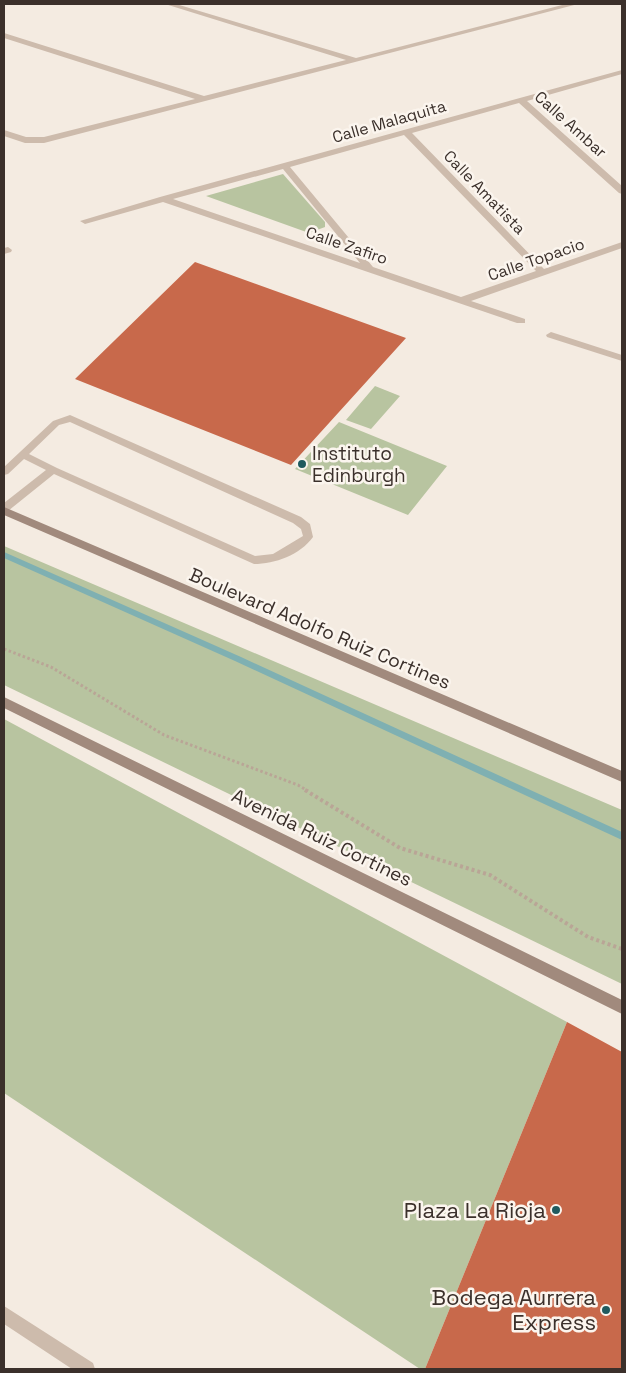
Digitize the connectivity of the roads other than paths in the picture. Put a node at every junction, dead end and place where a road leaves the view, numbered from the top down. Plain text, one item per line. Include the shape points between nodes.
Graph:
1 (169, 4) edge
2 (574, 4) edge
3 (4, 35) edge
4 (355, 60) junction
5 (622, 72) edge
6 (204, 99) junction
7 (521, 100) junction
8 (406, 132) junction
9 (4, 133) edge
10 (285, 166) junction
11 (622, 191) edge
12 (163, 199) junction
13 (85, 221) dead end
14 (622, 245) edge
15 (370, 268) junction
16 (542, 272) junction
17 (460, 301) junction
18 (521, 321) dead end
19 (551, 334) dead end
20 (622, 358) edge
21 (24, 455) junction
22 (54, 470) junction
23 (4, 472) edge
24 (4, 510) edge
25 (4, 702) edge
26 (622, 777) edge
27 (622, 1007) edge
28 (4, 1314) edge
29 (87, 1369) edge

1 - 4 street
2 - 4 street
3 - 6 street
4 - 6 street
5 - 7 street, Calle Malaquita
6 - 9 street via 44,140 25,140
7 - 8 street, Calle Malaquita
7 - 11 street, Calle Ambar
8 - 10 street, Calle Malaquita
8 - 16 street, Calle Amatista
10 - 12 street, Calle Malaquita
10 - 15 street
12 - 13 street, Calle Malaquita
12 - 15 street, Calle Zafiro
14 - 16 street, Calle Topacio
15 - 17 street, Calle Zafiro
16 - 17 street, Calle Topacio
17 - 18 street, Calle Zafiro
19 - 20 street
21 - 22 lane
21 - 22 lane via 56,423 70,418 297,520 306,527 308,537 281,557 267,562 254,560
21 - 23 lane
22 - 24 lane
24 - 26 main road, Boulevard Adolfo Ruiz Cortines
25 - 27 main road, Avenida Ruiz Cortines
28 - 29 street

